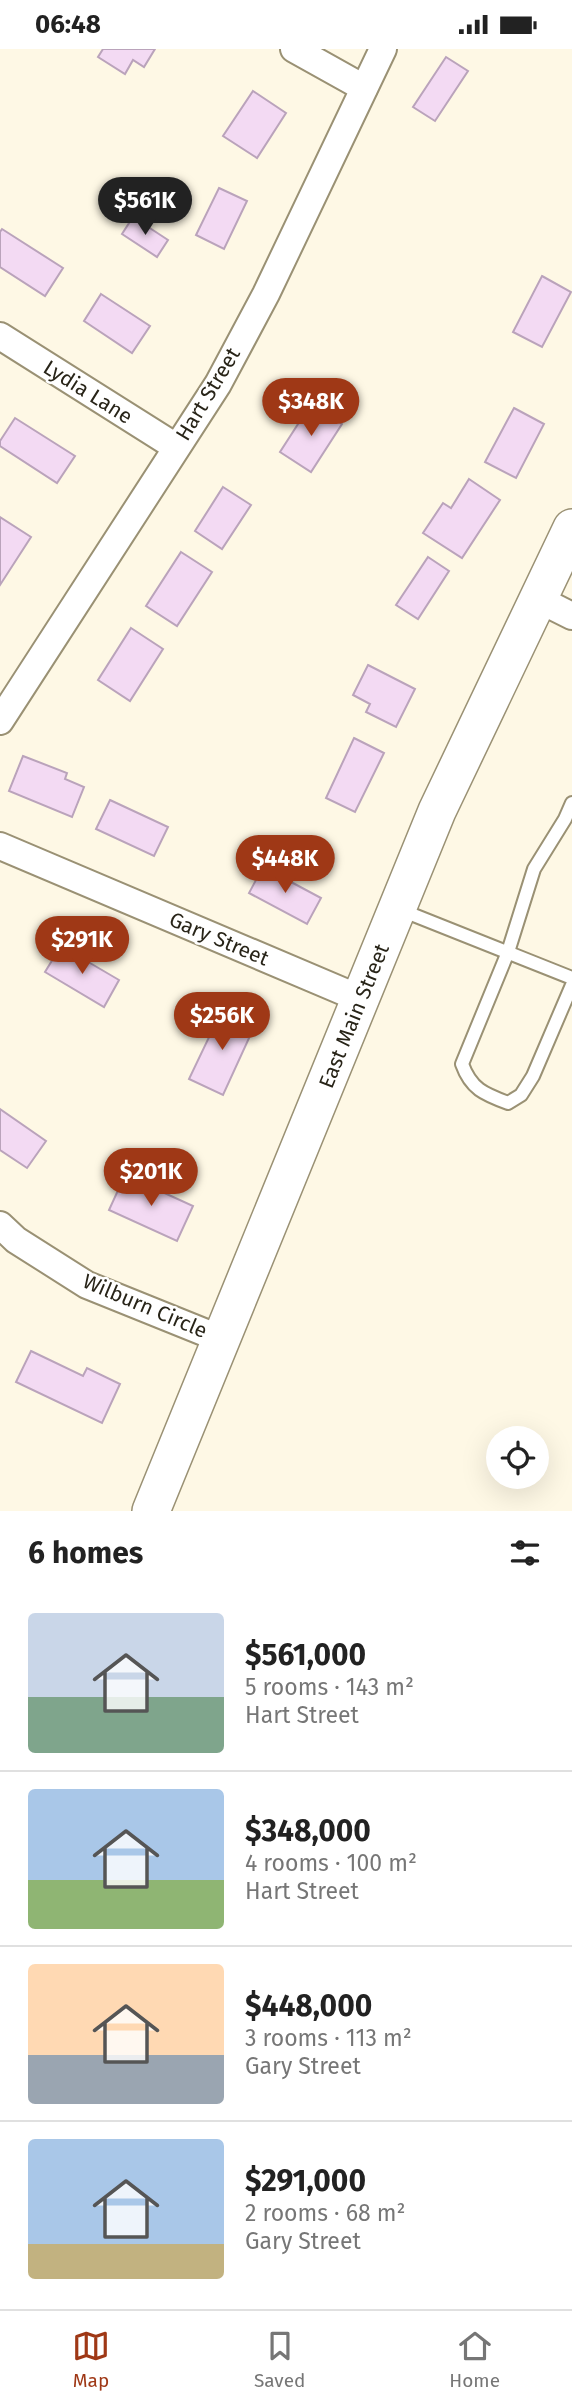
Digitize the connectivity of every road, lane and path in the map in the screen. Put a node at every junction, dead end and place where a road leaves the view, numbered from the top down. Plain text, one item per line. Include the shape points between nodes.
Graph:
1 (294, 49) edge
2 (383, 49) edge
3 (364, 88) junction
4 (0, 336) edge
5 (176, 447) junction
6 (572, 529) edge
7 (538, 599) junction
8 (572, 616) edge
9 (0, 721) edge
10 (572, 803) edge
11 (0, 846) edge
12 (398, 908) junction
13 (508, 952) junction
14 (572, 978) edge
15 (572, 985) edge
16 (361, 999) junction
17 (0, 1225) edge
18 (221, 1339) junction
19 (151, 1511) edge

1 - 3 street
2 - 3 street, Hart Street
3 - 5 street, Hart Street via 218,384
4 - 5 street, Lydia Lane
5 - 9 street, Hart Street
6 - 7 main road, East Main Street
7 - 8 street
7 - 12 main road, East Main Street via 437,811
10 - 13 lane via 534,869
11 - 16 street, Gary Street
12 - 13 lane
12 - 16 main road, East Main Street
13 - 14 lane
13 - 15 lane via 462,1064 468,1079 486,1095 508,1103 521,1095
16 - 18 main road, East Main Street
17 - 18 street, Wilburn Circle via 87,1285
18 - 19 main road, East Main Street

